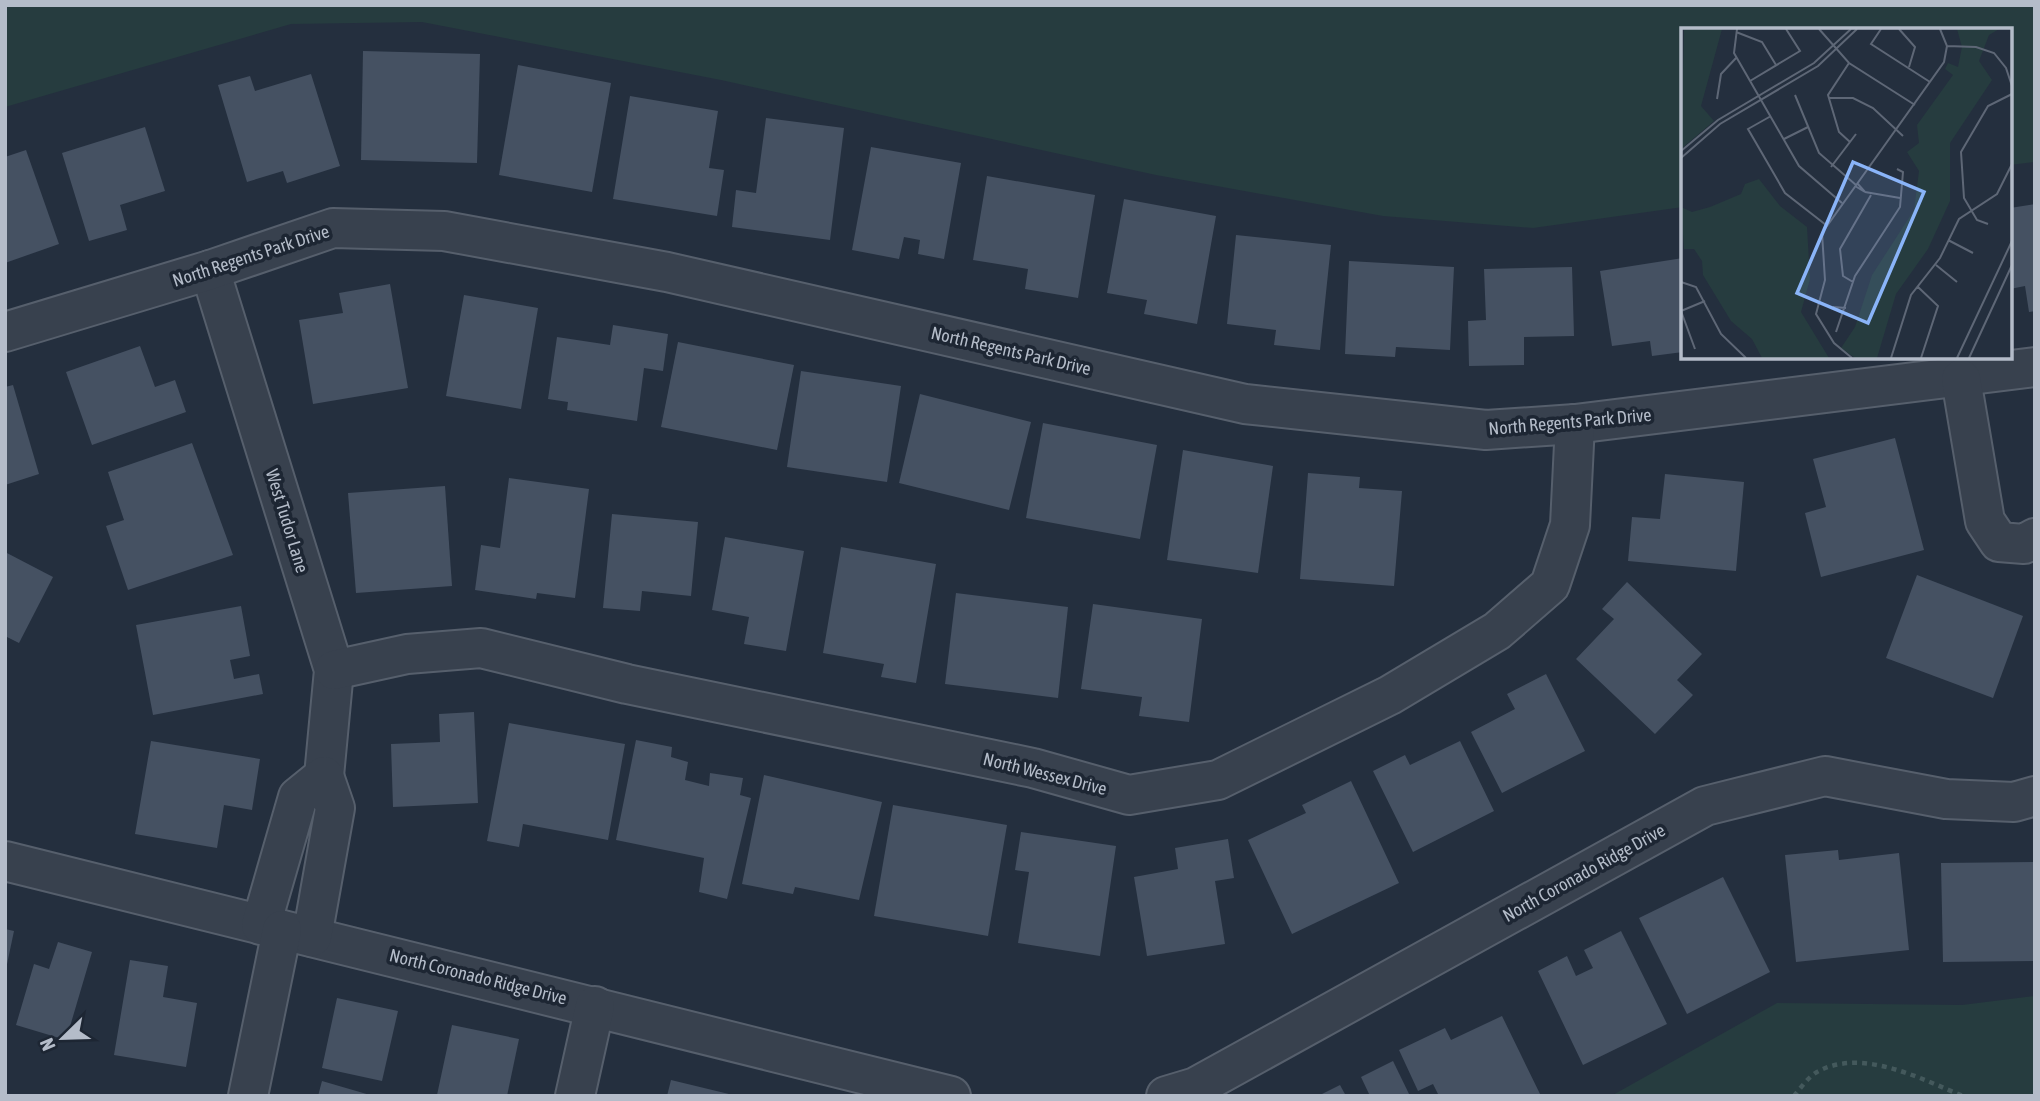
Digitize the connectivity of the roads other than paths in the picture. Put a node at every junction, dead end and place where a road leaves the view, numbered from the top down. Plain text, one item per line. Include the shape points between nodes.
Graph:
1 (210, 270) junction
2 (5, 332) edge
3 (2034, 372) edge
4 (1961, 379) junction
5 (1575, 424) junction
6 (2035, 538) edge
7 (334, 670) junction
8 (324, 776) junction
9 (2035, 796) edge
10 (5, 861) edge
11 (285, 931) junction
12 (595, 1006) junction
13 (248, 1096) edge
14 (575, 1096) edge
15 (951, 1096) edge
16 (1166, 1096) edge

1 - 2 street, North Regents Park Drive
1 - 5 street, North Regents Park Drive via 333,228 444,231 667,272 1245,404 1486,430
1 - 7 street, West Tudor Lane
3 - 4 street, North Regents Park Drive
4 - 5 street, North Regents Park Drive
4 - 6 street via 1984,520 1999,542 2024,544
5 - 7 street, North Wessex Drive via 1570,525 1550,585 1497,631 1402,688 1218,780 1129,795 1033,768 627,684 481,648 407,654
7 - 8 street, West Tudor Lane
8 - 11 street, West Tudor Lane via 335,808
8 - 11 street via 298,797
9 - 16 street, North Coronado Ridge Drive via 2014,802 1946,799 1825,776 1705,806 1196,1087
10 - 11 street, North Coronado Ridge Drive
11 - 12 street, North Coronado Ridge Drive
11 - 13 street
12 - 14 street
12 - 15 street, North Coronado Ridge Drive

